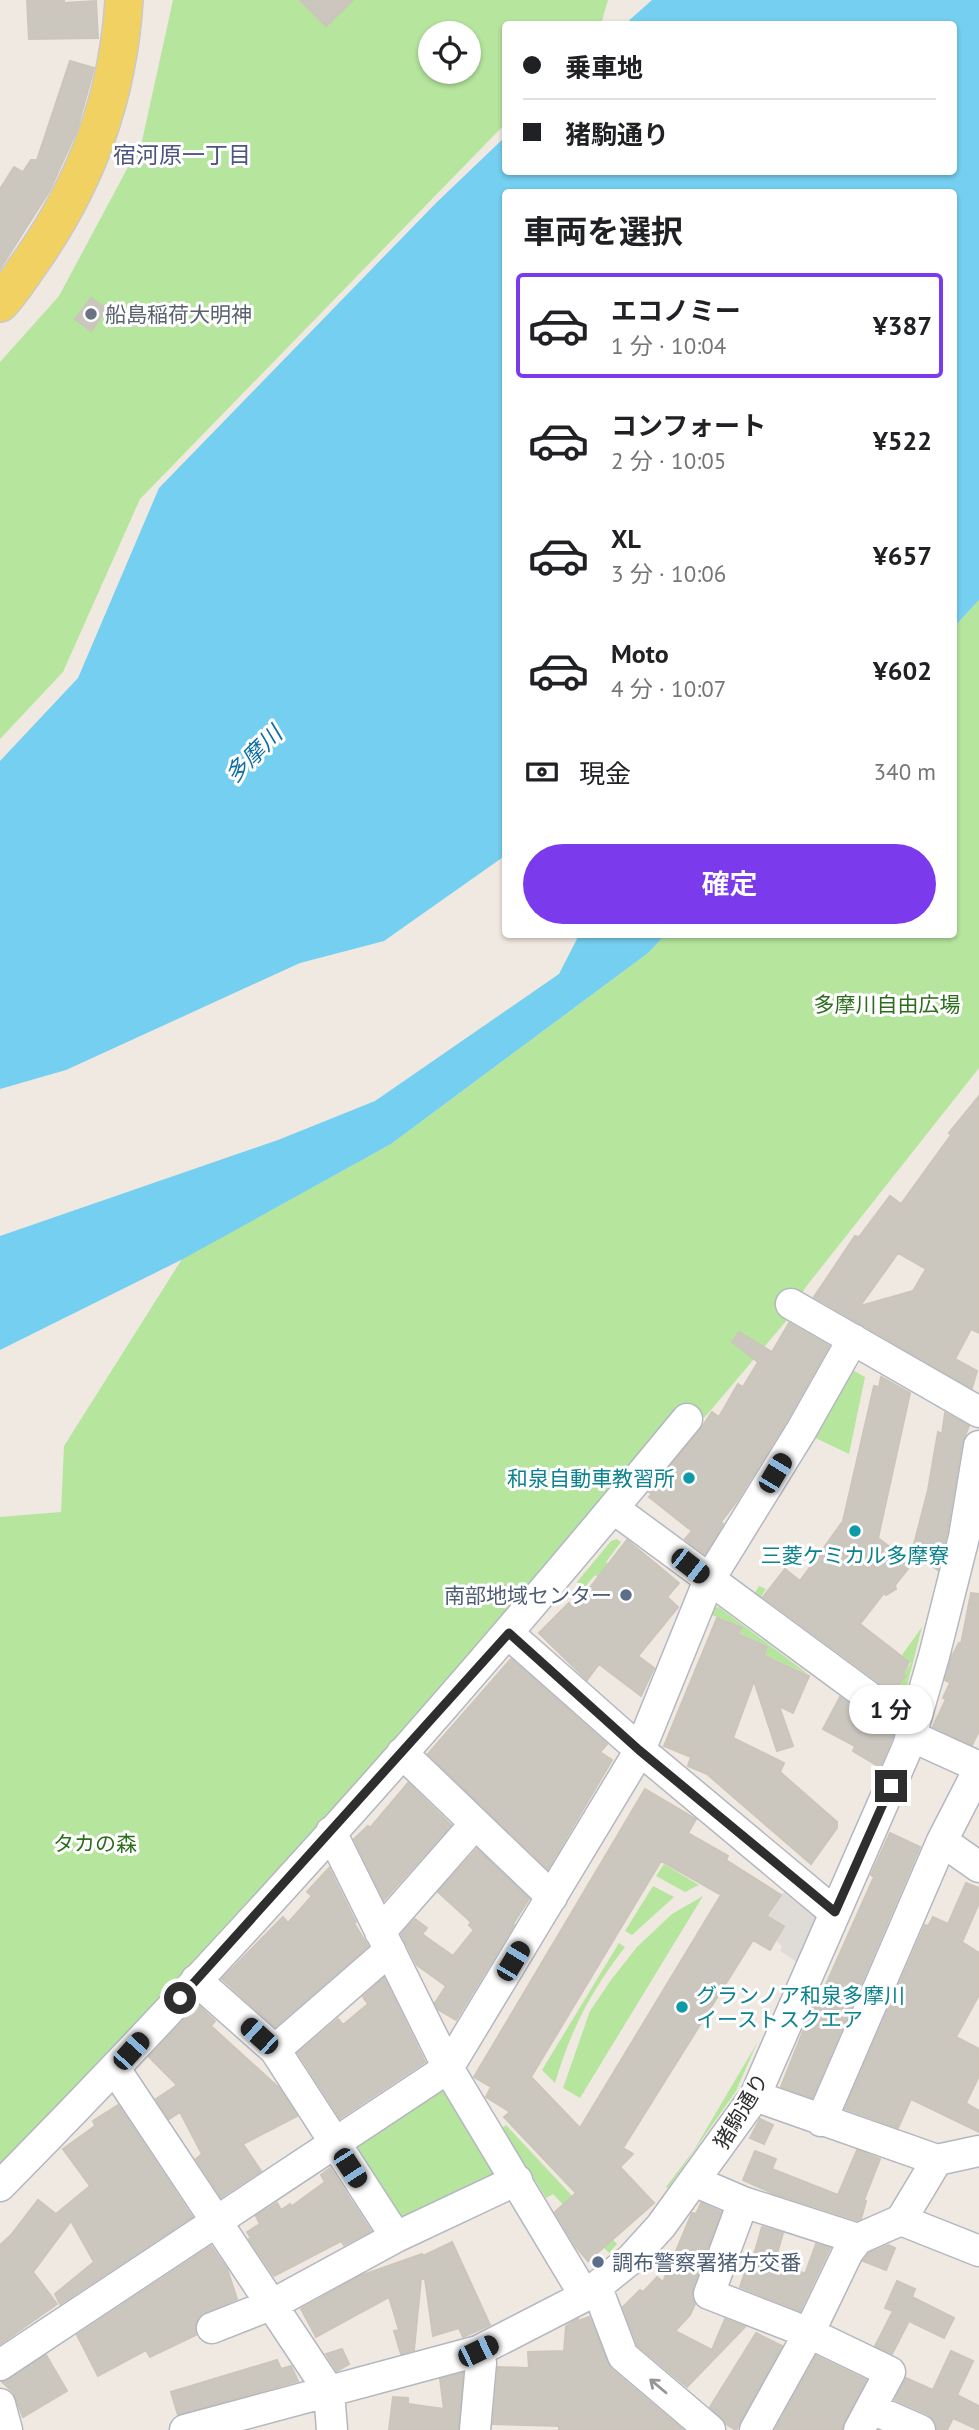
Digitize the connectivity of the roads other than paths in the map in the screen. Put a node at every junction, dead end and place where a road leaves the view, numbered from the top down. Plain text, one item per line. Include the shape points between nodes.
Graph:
1 (124, 0) edge
2 (0, 303) edge
3 (791, 1304) dead end
4 (853, 1339) junction
5 (979, 1412) edge
6 (687, 1419) dead end
7 (979, 1446) edge
8 (613, 1508) junction
9 (709, 1580) junction
10 (509, 1633) junction
11 (912, 1733) junction
12 (639, 1750) junction
13 (402, 1752) junction
14 (977, 1778) edge
15 (475, 1824) junction
16 (331, 1832) junction
17 (942, 1842) junction
18 (979, 1867) edge
19 (552, 1897) junction
20 (835, 1912) junction
21 (385, 1941) junction
22 (196, 1980) junction
23 (275, 2050) junction
24 (448, 2068) junction
25 (115, 2069) junction
26 (755, 2096) junction
27 (821, 2121) junction
28 (335, 2145) junction
29 (979, 2151) edge
30 (937, 2160) junction
31 (517, 2180) junction
32 (694, 2182) junction
33 (0, 2186) edge
34 (743, 2202) junction
35 (901, 2220) junction
36 (216, 2223) junction
37 (396, 2237) junction
38 (858, 2239) junction
39 (979, 2251) edge
40 (591, 2292) junction
41 (273, 2304) junction
42 (212, 2328) dead end
43 (809, 2333) junction
44 (478, 2351) junction
45 (0, 2365) edge
46 (328, 2392) junction
47 (0, 2404) edge
48 (865, 2419) edge
49 (7, 2430) edge
50 (185, 2430) edge
51 (332, 2430) edge
52 (475, 2430) edge
53 (710, 2430) edge
54 (755, 2430) edge
55 (921, 2430) edge

1 - 2 main road via 113,79 85,170 56,224
3 - 4 street
4 - 5 street
4 - 9 street
6 - 8 street
7 - 11 street, 猪駒通り via 964,1537
8 - 9 street
8 - 10 street
9 - 11 street
9 - 12 street
10 - 12 street
10 - 13 street
11 - 14 street
11 - 20 street, 猪駒通り
12 - 19 street
12 - 20 street
13 - 15 street
13 - 16 street
14 - 17 street
15 - 19 street
15 - 21 street
16 - 21 street
16 - 22 street
17 - 18 street
17 - 27 street
19 - 24 street
20 - 26 street, 猪駒通り
21 - 23 street
21 - 24 street
22 - 23 street
22 - 25 street
23 - 28 street
24 - 28 street
24 - 31 street
25 - 33 street
25 - 36 street
26 - 27 street
26 - 32 street, 猪駒通り
27 - 30 street
28 - 36 street
28 - 37 street
29 - 30 street
30 - 35 street
31 - 37 street
31 - 40 street
32 - 34 street
32 - 40 street, 猪駒通り via 662,2227
34 - 38 street
34 - 43 street via 709,2294
35 - 38 street
35 - 39 street
36 - 41 street
36 - 45 street
37 - 41 street
38 - 43 street
40 - 44 street, 猪駒通り
53 -> 40 street via 623,2356
41 - 42 street
41 - 46 street
43 - 48 street via 890,2372
43 - 54 street
44 - 46 street, 猪駒通り
44 - 52 street
46 - 50 street, 猪駒通り
46 - 51 street
47 - 49 street
48 - 55 street

